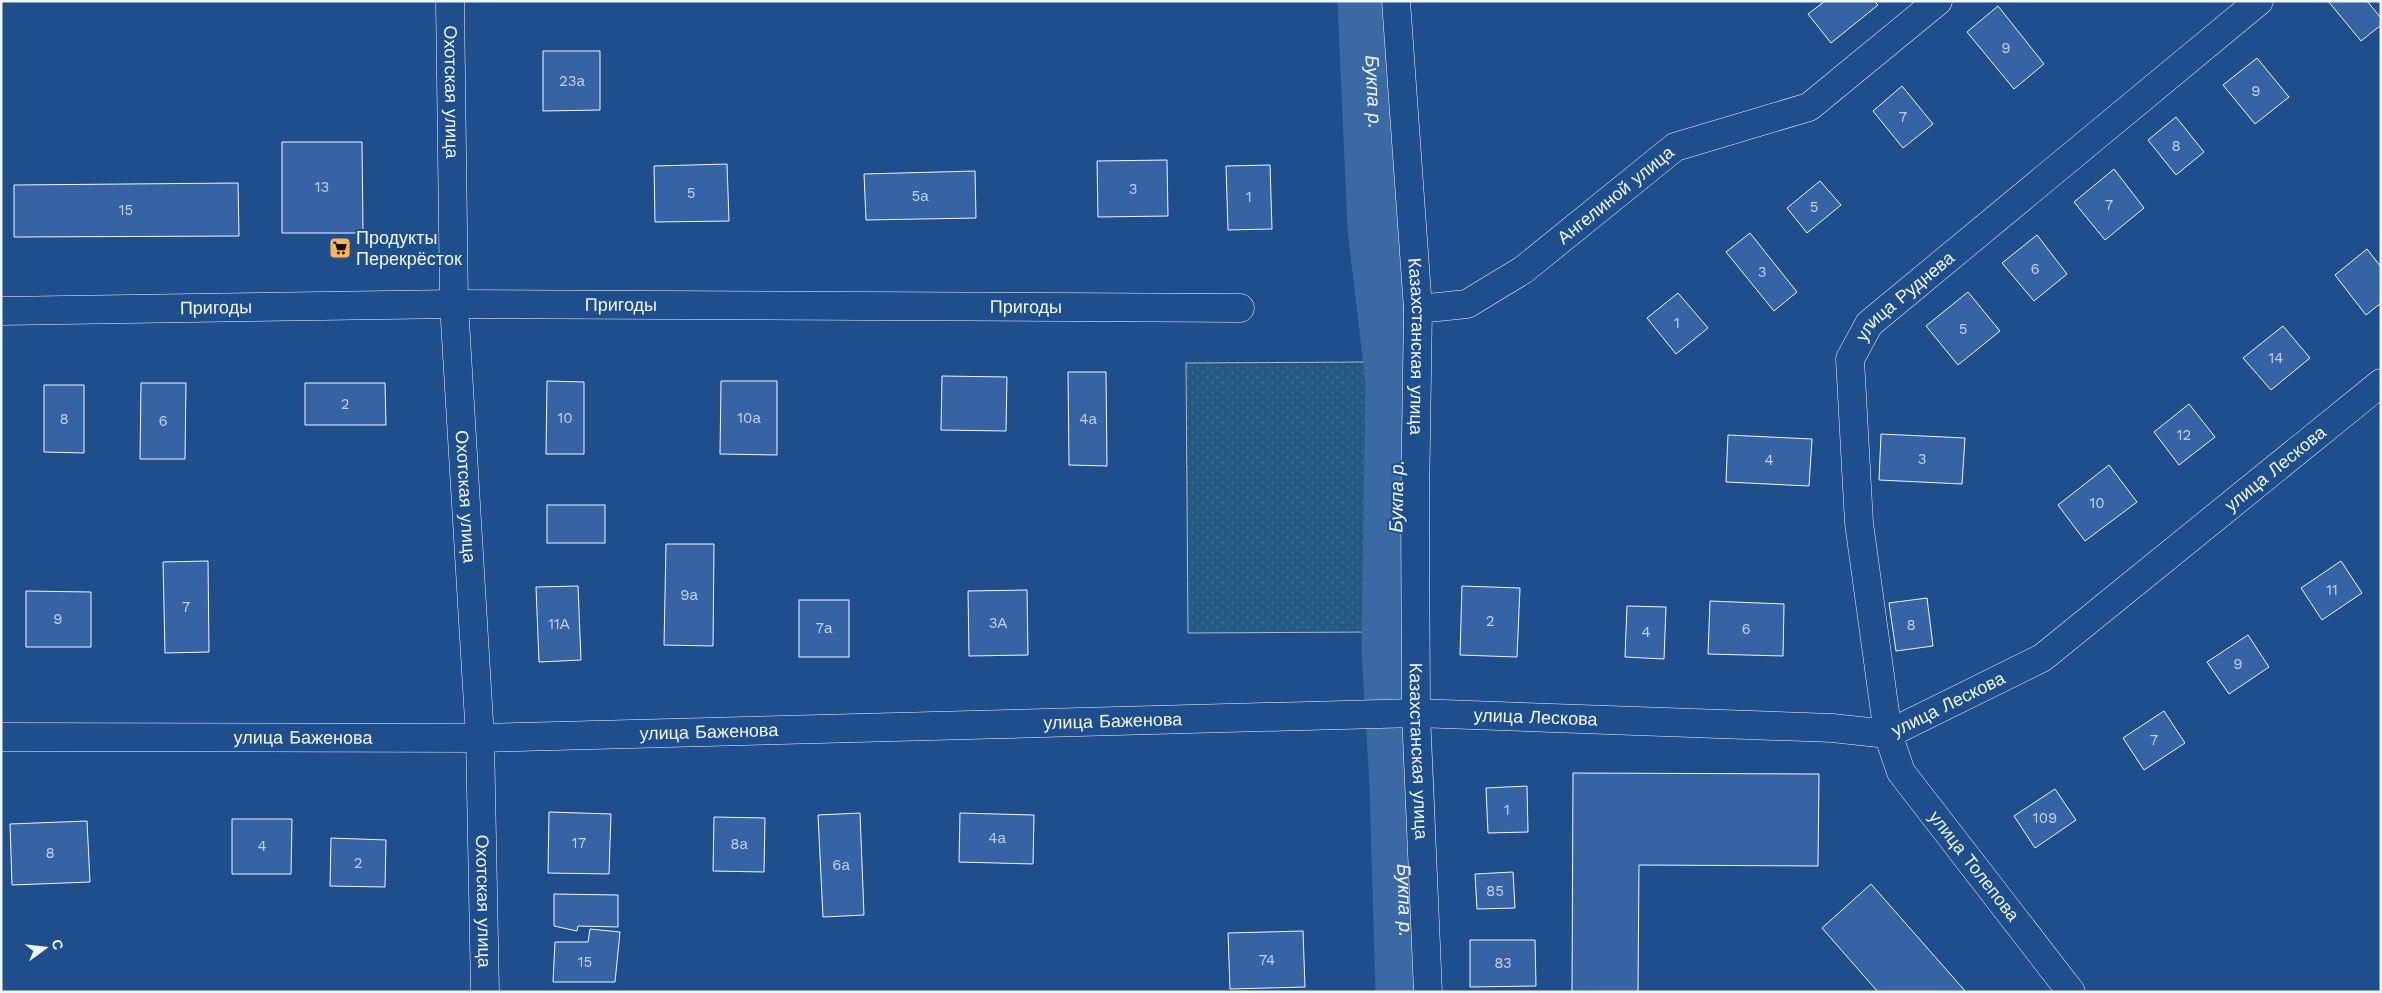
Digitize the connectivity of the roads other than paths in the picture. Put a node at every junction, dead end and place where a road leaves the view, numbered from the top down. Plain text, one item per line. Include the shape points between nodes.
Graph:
1 (450, 1) edge
2 (1396, 1) edge
3 (1938, 1) edge
4 (2259, 1) edge
5 (454, 304) junction
6 (1240, 308) dead end
7 (1418, 309) junction
8 (1, 311) edge
9 (2381, 383) edge
10 (1416, 713) junction
11 (1888, 734) junction
12 (1, 736) edge
13 (480, 738) junction
14 (486, 992) edge
15 (1428, 992) edge
16 (2070, 992) edge

1 - 5 street, Охотская улица
2 - 7 street, Казахстанская улица
3 - 7 street, Ангелиной улица via 1809,107 1675,147 1523,270 1467,304
4 - 11 street, улица Руднева via 1869,324 1850,359 1859,523
5 - 6 street, Пригоды
5 - 8 street, Пригоды
5 - 13 street, Охотская улица
7 - 10 street, Казахстанская улица
9 - 11 street, улица Лескова via 2042,658
10 - 11 street, улица Лескова via 1832,728
10 - 13 street, улица Баженова
10 - 15 street, Казахстанская улица
11 - 16 street, улица Толепова via 1901,772
12 - 13 street, улица Баженова
13 - 14 street, Охотская улица

